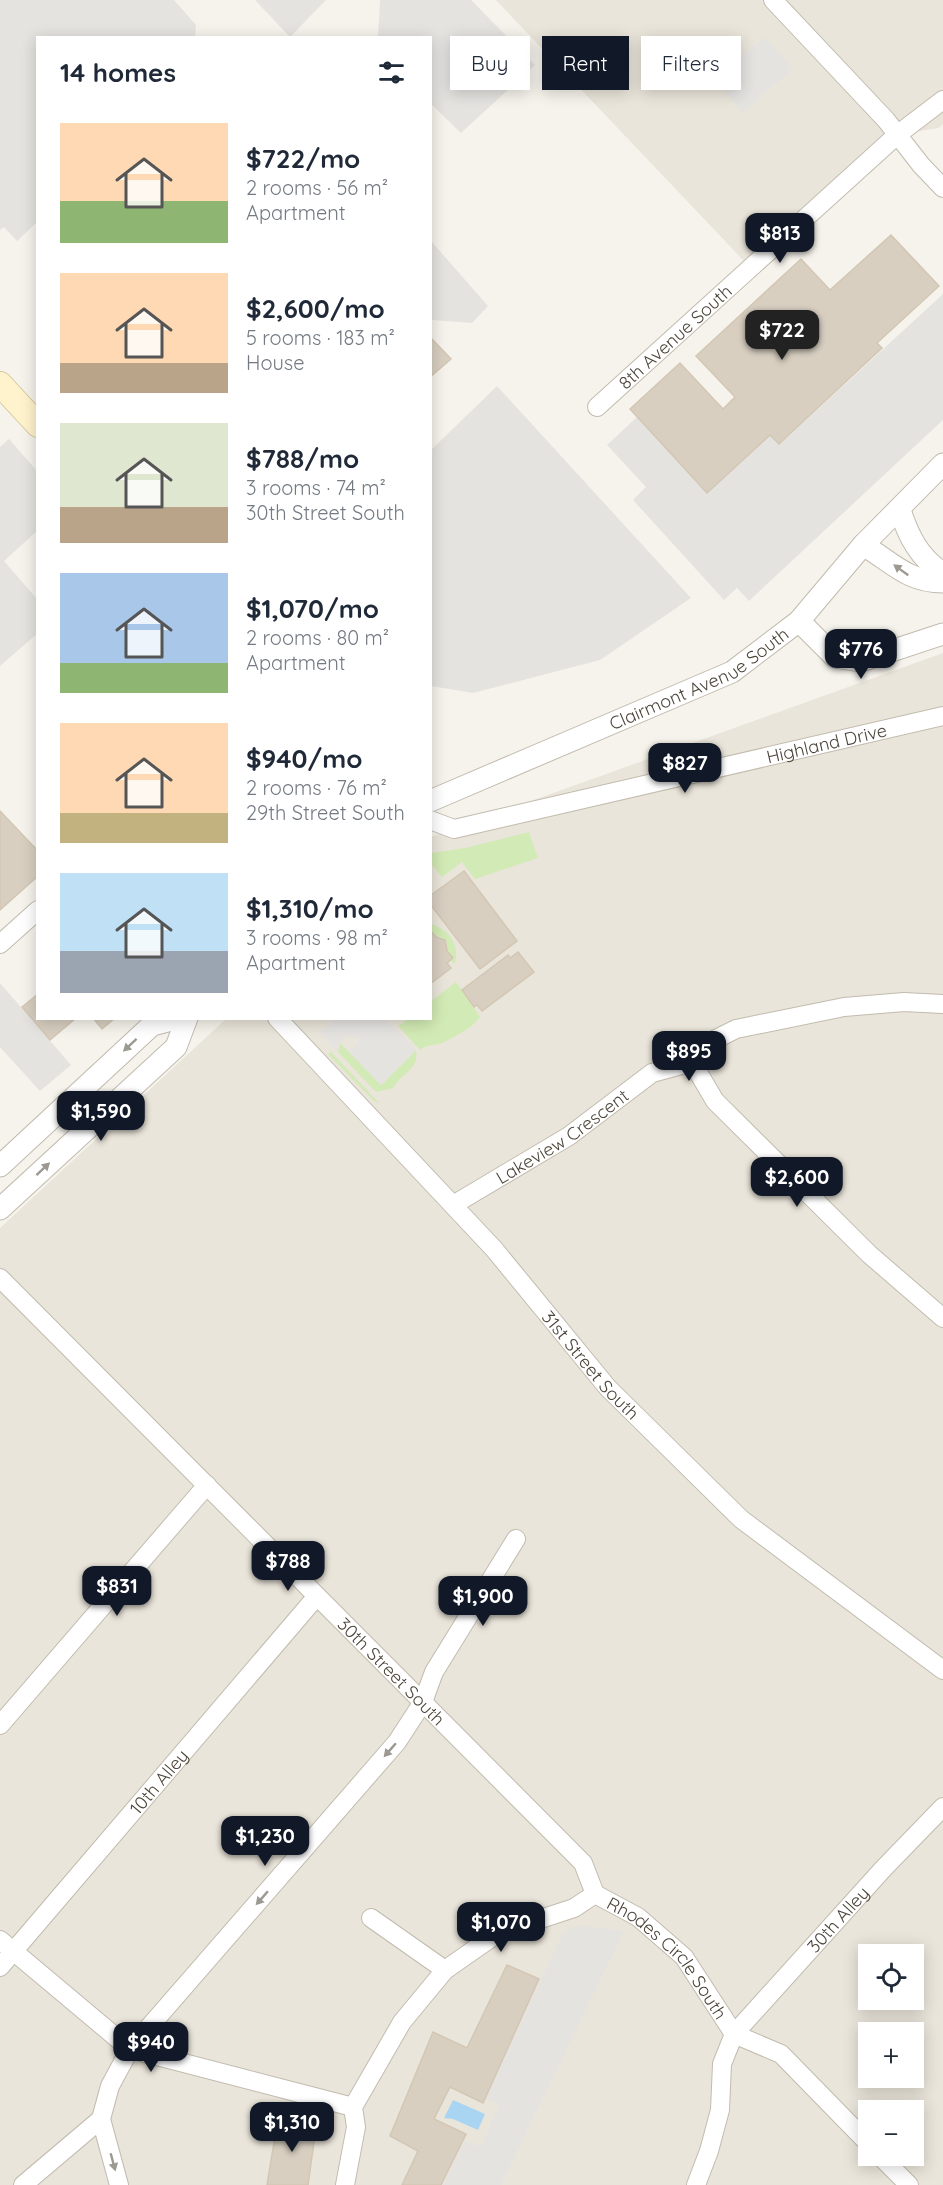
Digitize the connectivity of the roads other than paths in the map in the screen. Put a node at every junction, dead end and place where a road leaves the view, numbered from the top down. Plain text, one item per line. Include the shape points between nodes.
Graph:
1 (773, 0) edge
2 (943, 100) edge
3 (897, 135) junction
4 (943, 188) edge
5 (2, 390) edge
6 (597, 407) dead end
7 (36, 423) edge
8 (943, 464) edge
9 (900, 510) junction
10 (863, 545) junction
11 (943, 573) edge
12 (943, 582) edge
13 (799, 621) junction
14 (943, 634) edge
15 (943, 716) edge
16 (432, 800) edge
17 (432, 821) edge
18 (36, 912) edge
19 (0, 944) edge
20 (943, 1004) edge
21 (171, 1020) edge
22 (186, 1020) edge
23 (279, 1020) edge
24 (692, 1062) junction
25 (0, 1166) edge
26 (453, 1205) junction
27 (0, 1209) edge
28 (0, 1278) edge
29 (943, 1318) edge
30 (207, 1485) junction
31 (516, 1539) dead end
32 (317, 1596) junction
33 (943, 1670) edge
34 (423, 1702) junction
35 (0, 1725) edge
36 (943, 1807) edge
37 (595, 1894) junction
38 (371, 1917) dead end
39 (7, 1946) edge
40 (0, 1967) edge
41 (445, 1970) junction
42 (734, 2034) junction
43 (130, 2049) junction
44 (353, 2107) junction
45 (101, 2119) junction
46 (858, 2133) edge
47 (890, 2166) edge
48 (23, 2185) edge
49 (119, 2185) edge
50 (345, 2185) edge
51 (696, 2185) edge
52 (909, 2185) edge

1 - 3 street
2 - 3 street, 8th Avenue South
3 - 4 street
3 - 6 street, 8th Avenue South
5 - 7 main road
8 - 9 street, Clairmont Avenue South
9 - 10 street, Clairmont Avenue South
9 - 11 street via 910,540
12 -> 10 street via 909,576
10 - 13 street, Clairmont Avenue South
13 - 14 street via 835,657 861,661
13 - 16 street, Clairmont Avenue South via 732,672
15 - 17 street, Highland Drive via 454,829
18 - 19 street
20 - 24 street via 904,1002 844,1007 736,1029 710,1042
21 -> 25 street via 152,1025
27 -> 22 street via 176,1047
23 - 26 street, 31st Street South
24 - 26 street, Lakeview Crescent via 652,1073 569,1136
24 - 29 street via 715,1101 869,1254
26 - 33 street, 31st Street South via 608,1388 741,1519
28 - 30 street, 30th Street South
30 - 32 street, 30th Street South
30 - 35 street
31 - 34 street via 434,1672
32 - 34 street, 30th Street South
32 - 39 street, 10th Alley
34 - 37 street, 30th Street South via 583,1863
34 -> 43 street via 397,1742
36 - 42 street, 30th Alley
37 - 41 street, Rhodes Circle South via 574,1908 498,1933
37 - 42 street, Rhodes Circle South via 638,1917 684,1957
38 - 41 street
39 - 40 street, 10th Alley
39 - 43 street
41 - 44 street, Rhodes Circle South via 402,2022
42 - 46 street via 781,2054
42 - 51 street, Rhodes Circle South via 722,2064 720,2110
43 - 44 street
43 - 45 street via 110,2086
44 - 50 street via 356,2127
45 - 48 street
45 -> 49 street
47 - 52 street

